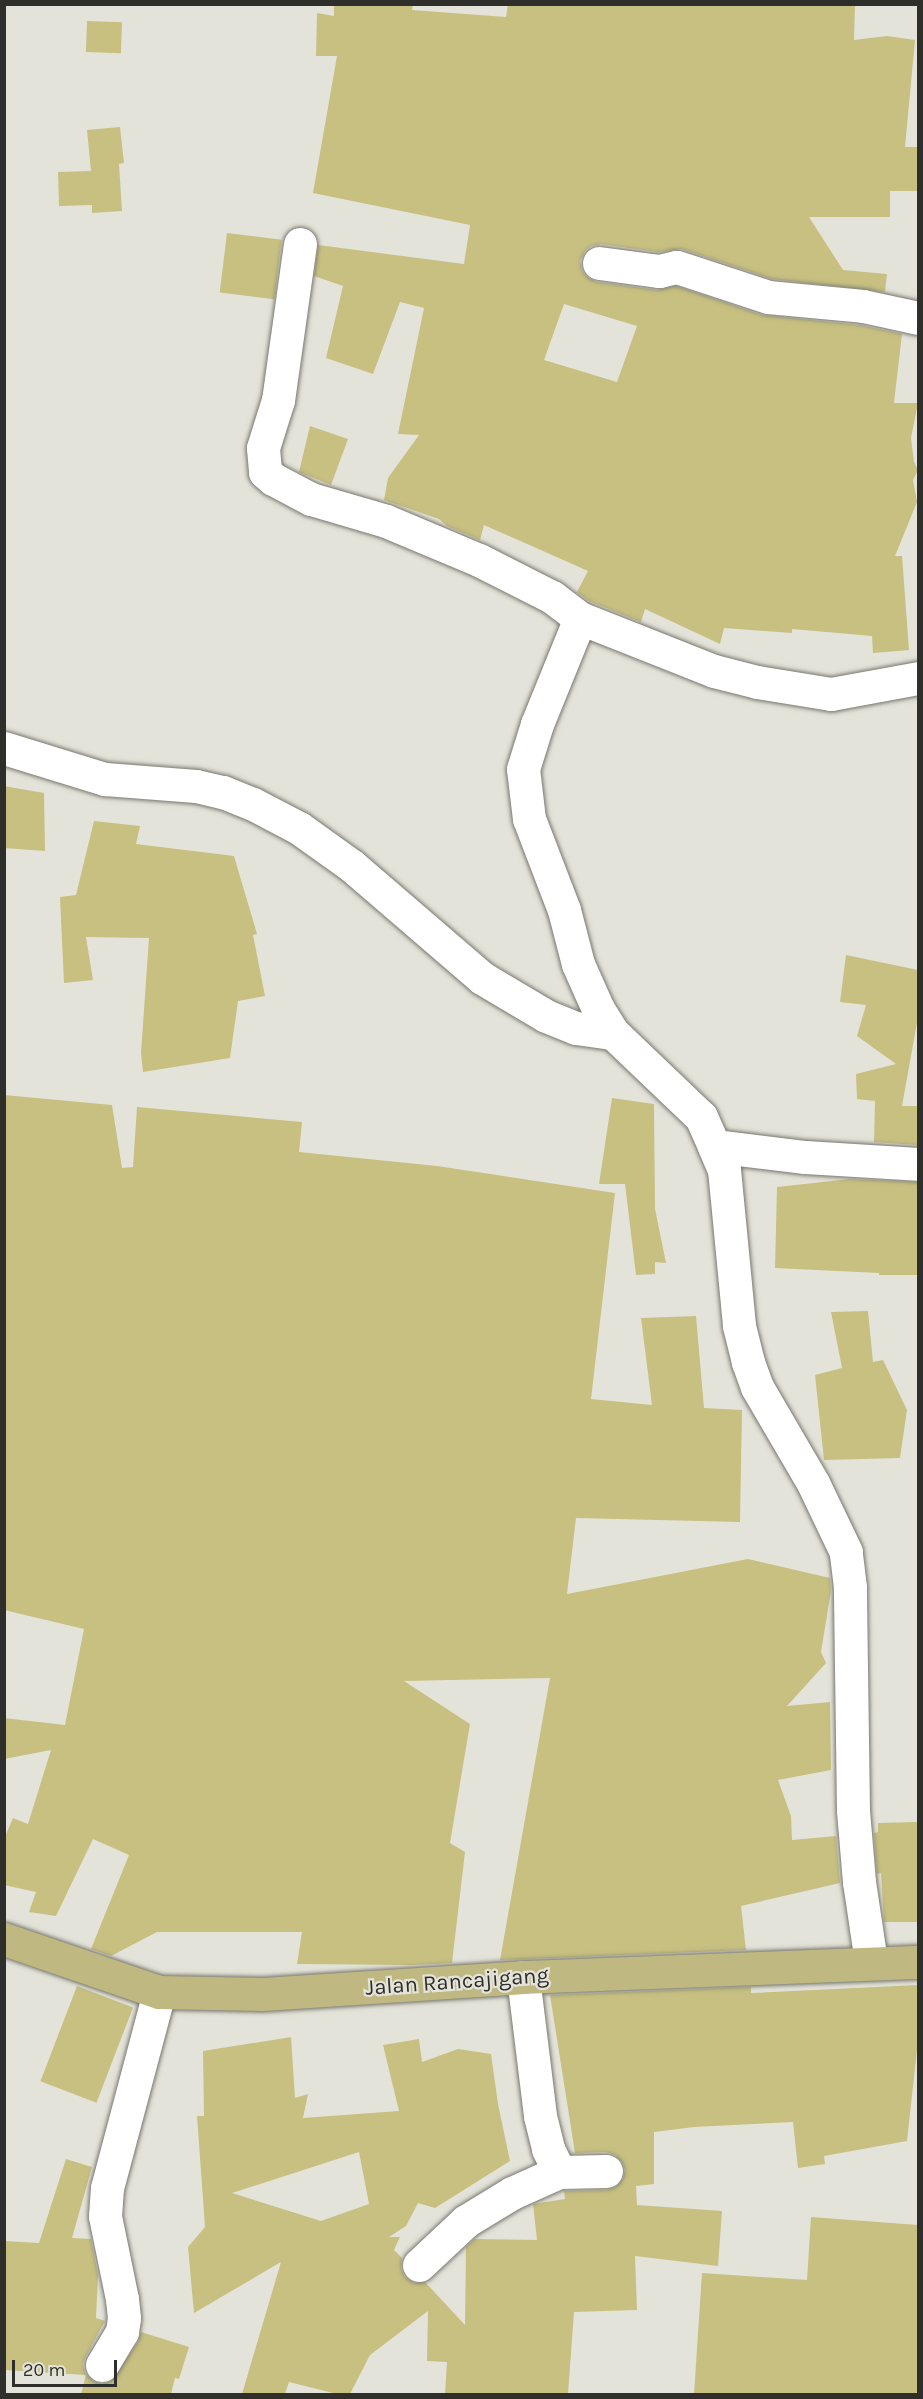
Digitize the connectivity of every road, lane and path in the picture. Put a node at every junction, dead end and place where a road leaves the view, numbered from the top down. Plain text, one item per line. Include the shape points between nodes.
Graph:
1 (300, 244) dead end
2 (599, 263) dead end
3 (918, 318) edge
4 (580, 618) junction
5 (918, 678) edge
6 (4, 748) edge
7 (613, 1033) junction
8 (714, 1146) junction
9 (918, 1164) edge
10 (4, 1939) edge
11 (871, 1962) junction
12 (918, 1962) edge
13 (523, 1977) junction
14 (159, 1992) junction
15 (606, 2171) dead end
16 (559, 2172) junction
17 (419, 2265) dead end
18 (102, 2365) dead end

1 - 4 street via 280,389 263,448 265,472 311,499 386,521 479,560 552,597
2 - 3 street via 659,271 677,267 768,297 863,306
4 - 5 street via 714,671 757,682 831,694
4 - 7 street via 527,754 524,789 529,819 564,910 578,964
6 - 7 street via 105,779 196,786 253,804 299,828 352,866 482,978 546,1016 576,1028
7 - 8 street via 701,1117
8 - 9 street
8 - 11 street via 724,1170 739,1325 747,1362 846,1552 850,1587 853,1810
10 - 14 main road, Jalan Rancajigang
11 - 12 main road, Jalan Rancajigang
11 - 13 main road, Jalan Rancajigang
13 - 14 main road, Jalan Rancajigang via 263,1994
13 - 16 street via 540,2116
14 - 18 street via 107,2188 105,2216 124,2318 122,2332
15 - 16 street
16 - 17 street via 512,2193 466,2221

